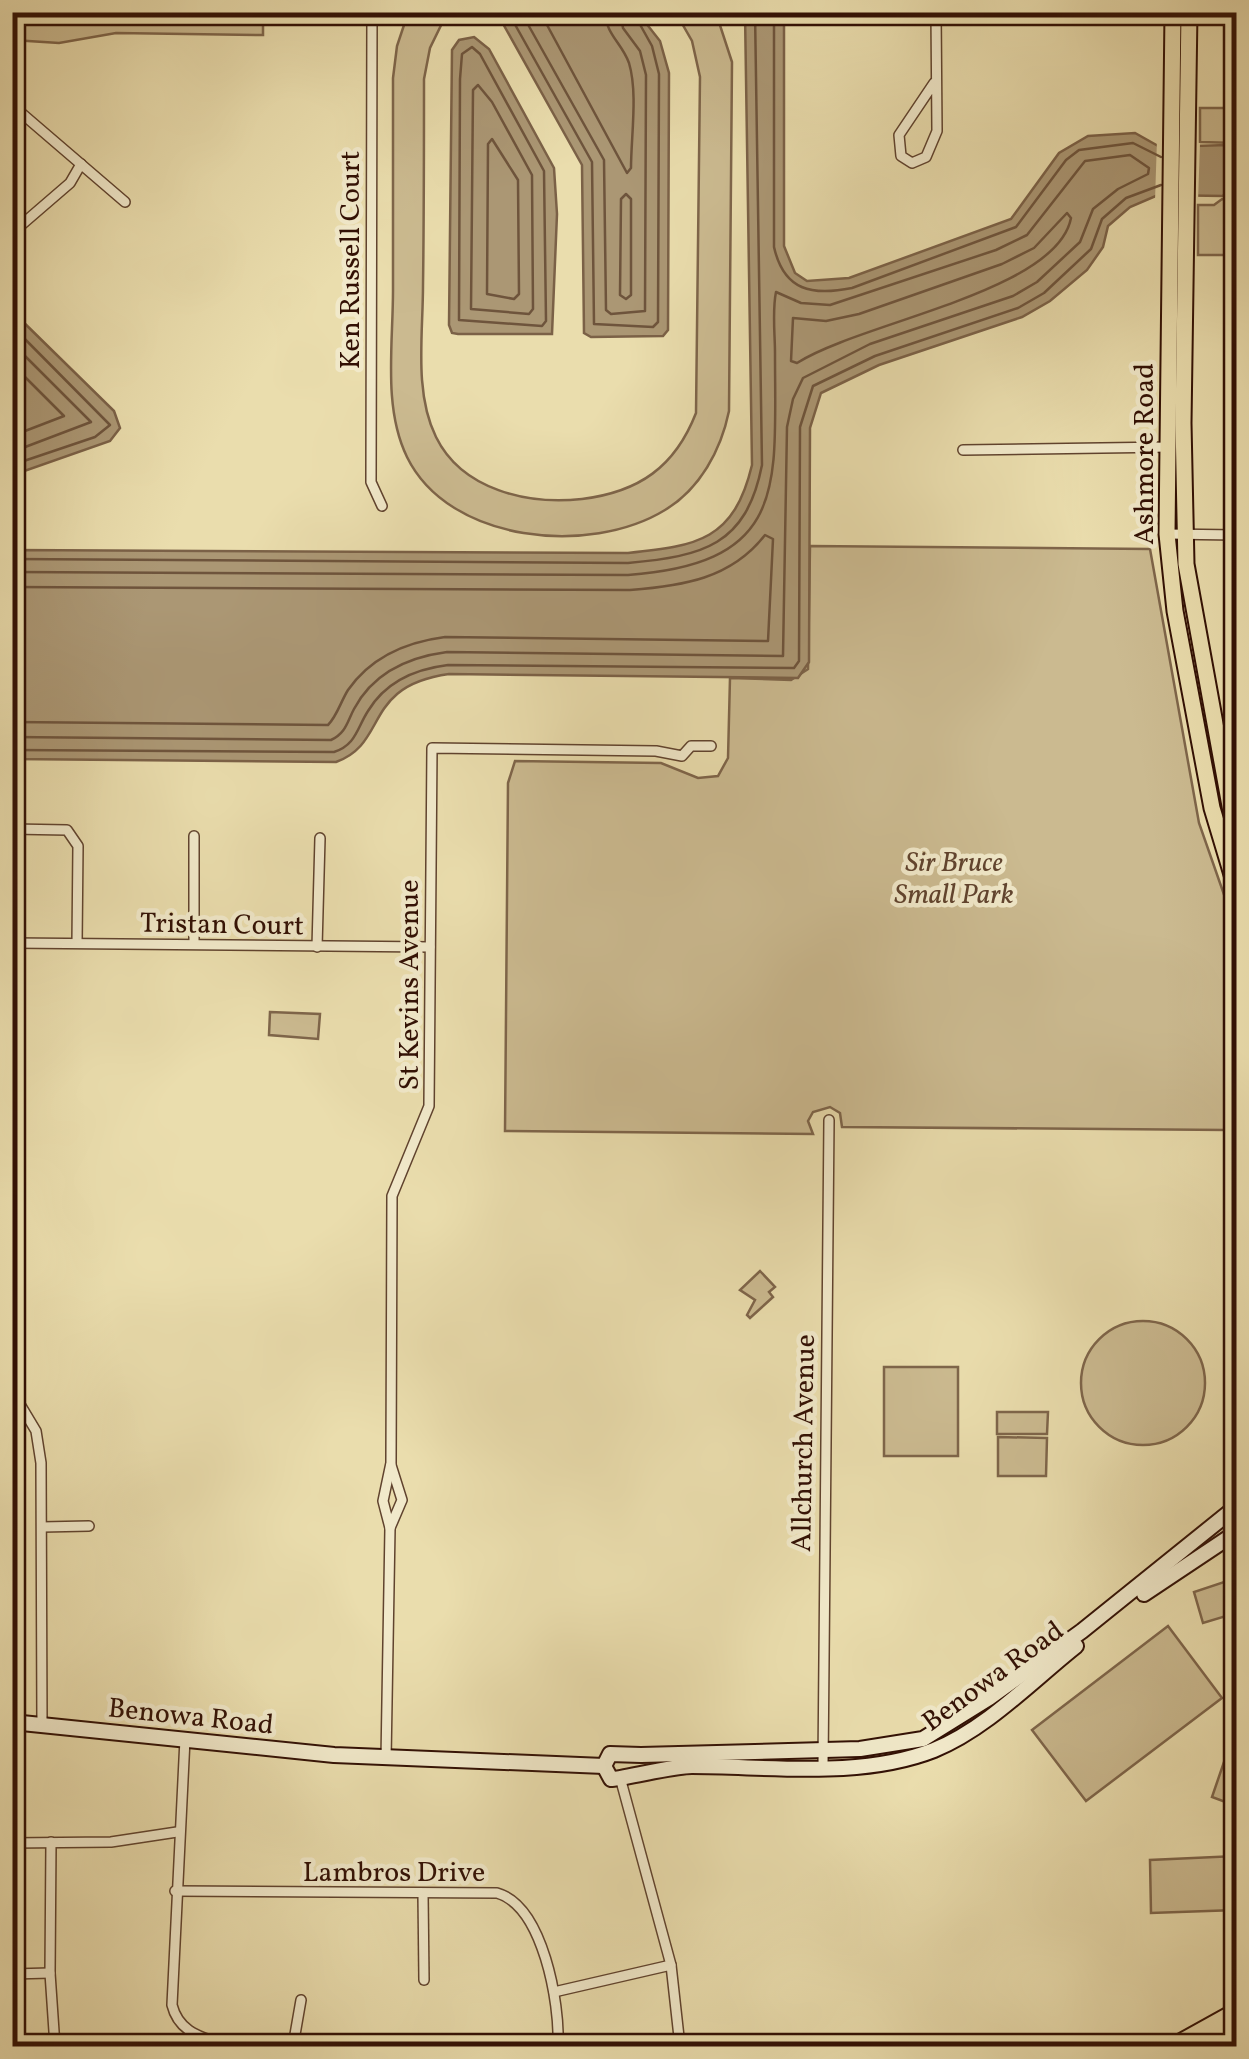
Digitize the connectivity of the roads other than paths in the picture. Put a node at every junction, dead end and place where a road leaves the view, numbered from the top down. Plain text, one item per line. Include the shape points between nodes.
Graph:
1 (372, 12) edge
2 (936, 12) edge
3 (1173, 12) edge
4 (1189, 12) edge
5 (934, 83) junction
6 (12, 105) edge
7 (1189, 108) junction
8 (1171, 116) junction
9 (81, 164) junction
10 (125, 202) dead end
11 (12, 233) edge
12 (1183, 446) junction
13 (1166, 447) junction
14 (963, 450) dead end
15 (382, 506) dead end
16 (1167, 534) junction
17 (1186, 534) junction
18 (1236, 535) edge
19 (711, 746) dead end
20 (12, 830) edge
21 (194, 836) dead end
22 (320, 838) dead end
23 (1236, 839) edge
24 (1236, 888) edge
25 (12, 943) edge
26 (78, 943) junction
27 (194, 943) junction
28 (430, 946) junction
29 (317, 947) junction
30 (829, 1120) dead end
31 (12, 1391) edge
32 (391, 1463) junction
33 (399, 1494) junction
34 (384, 1496) junction
35 (1236, 1508) edge
36 (1224, 1520) junction
37 (90, 1526) dead end
38 (42, 1527) junction
39 (390, 1528) junction
40 (1234, 1537) edge
41 (12, 1722) edge
42 (42, 1726) junction
43 (185, 1738) junction
44 (628, 1753) junction
45 (386, 1758) junction
46 (823, 1759) junction
47 (604, 1766) junction
48 (626, 1777) junction
49 (177, 1832) junction
50 (51, 1842) junction
51 (12, 1843) edge
52 (175, 1892) junction
53 (422, 1894) junction
54 (670, 1966) junction
55 (50, 1973) junction
56 (12, 1974) edge
57 (424, 1980) dead end
58 (554, 1992) junction
59 (301, 2000) dead end
60 (1236, 2011) edge
61 (1236, 2027) edge
62 (55, 2046) edge
63 (227, 2046) edge
64 (293, 2046) edge
65 (558, 2046) edge
66 (680, 2046) edge
67 (1172, 2046) edge
68 (1201, 2046) edge

1 - 15 street, Ken Russell Court via 371,482
2 - 5 street
3 - 8 main road, Ashmore Road
4 - 7 main road, Ashmore Road
5 - 5 street via 936,137 926,157 912,163 900,156 899,135
6 - 9 street
7 - 8 main road
7 - 12 main road, Ashmore Road
8 - 13 main road, Ashmore Road
9 - 10 street
9 - 11 street via 70,183
12 - 13 street
12 - 17 main road, Ashmore Road
13 - 14 street
13 - 16 main road, Ashmore Road
16 - 17 street
16 - 24 main road, Ashmore Road via 1212,808
17 - 18 street
17 - 23 main road, Ashmore Road via 1191,598
19 - 28 street, St Kevins Avenue via 691,746 682,756 432,748
20 - 26 street via 67,830 78,846
21 - 27 street
22 - 29 street
25 - 26 street, Tristan Court
26 - 27 street, Tristan Court
27 - 29 street, Tristan Court
28 - 29 street, Tristan Court
28 - 32 street, St Kevins Avenue via 428,1116 392,1196
30 - 46 street, Allchurch Avenue
31 - 38 street via 36,1431
32 - 33 street, St Kevins Avenue
32 - 34 street, St Kevins Avenue
33 - 34 street
33 - 39 street, St Kevins Avenue via 402,1503
34 - 39 street, St Kevins Avenue
35 - 36 main road, Benowa Road
36 - 40 main road
36 - 46 main road, Benowa Road via 950,1725 908,1743
37 - 38 street
38 - 42 street
39 - 45 street, St Kevins Avenue
40 - 46 main road, Benowa Road via 1137,1599 954,1740 886,1762
41 - 42 main road, Benowa Road
42 - 43 main road, Benowa Road
43 - 45 main road, Benowa Road
43 - 49 street
44 - 46 main road, Benowa Road
44 - 47 main road via 610,1754
44 - 48 main road via 634,1764
45 - 47 main road, Benowa Road
46 - 48 main road, Benowa Road via 666,1766
47 - 48 main road via 611,1778
48 - 54 street
49 - 50 street
49 - 52 street
50 - 51 street
50 - 55 street
52 - 53 street, Lambros Drive
52 - 63 street via 176,2021
53 - 57 street
53 - 58 street, Lambros Drive via 514,1898 528,1912
54 - 58 street
54 - 66 street
55 - 56 street
55 - 62 street
58 - 65 street, Lambros Drive
59 - 64 street
60 - 67 main road
61 - 68 main road

